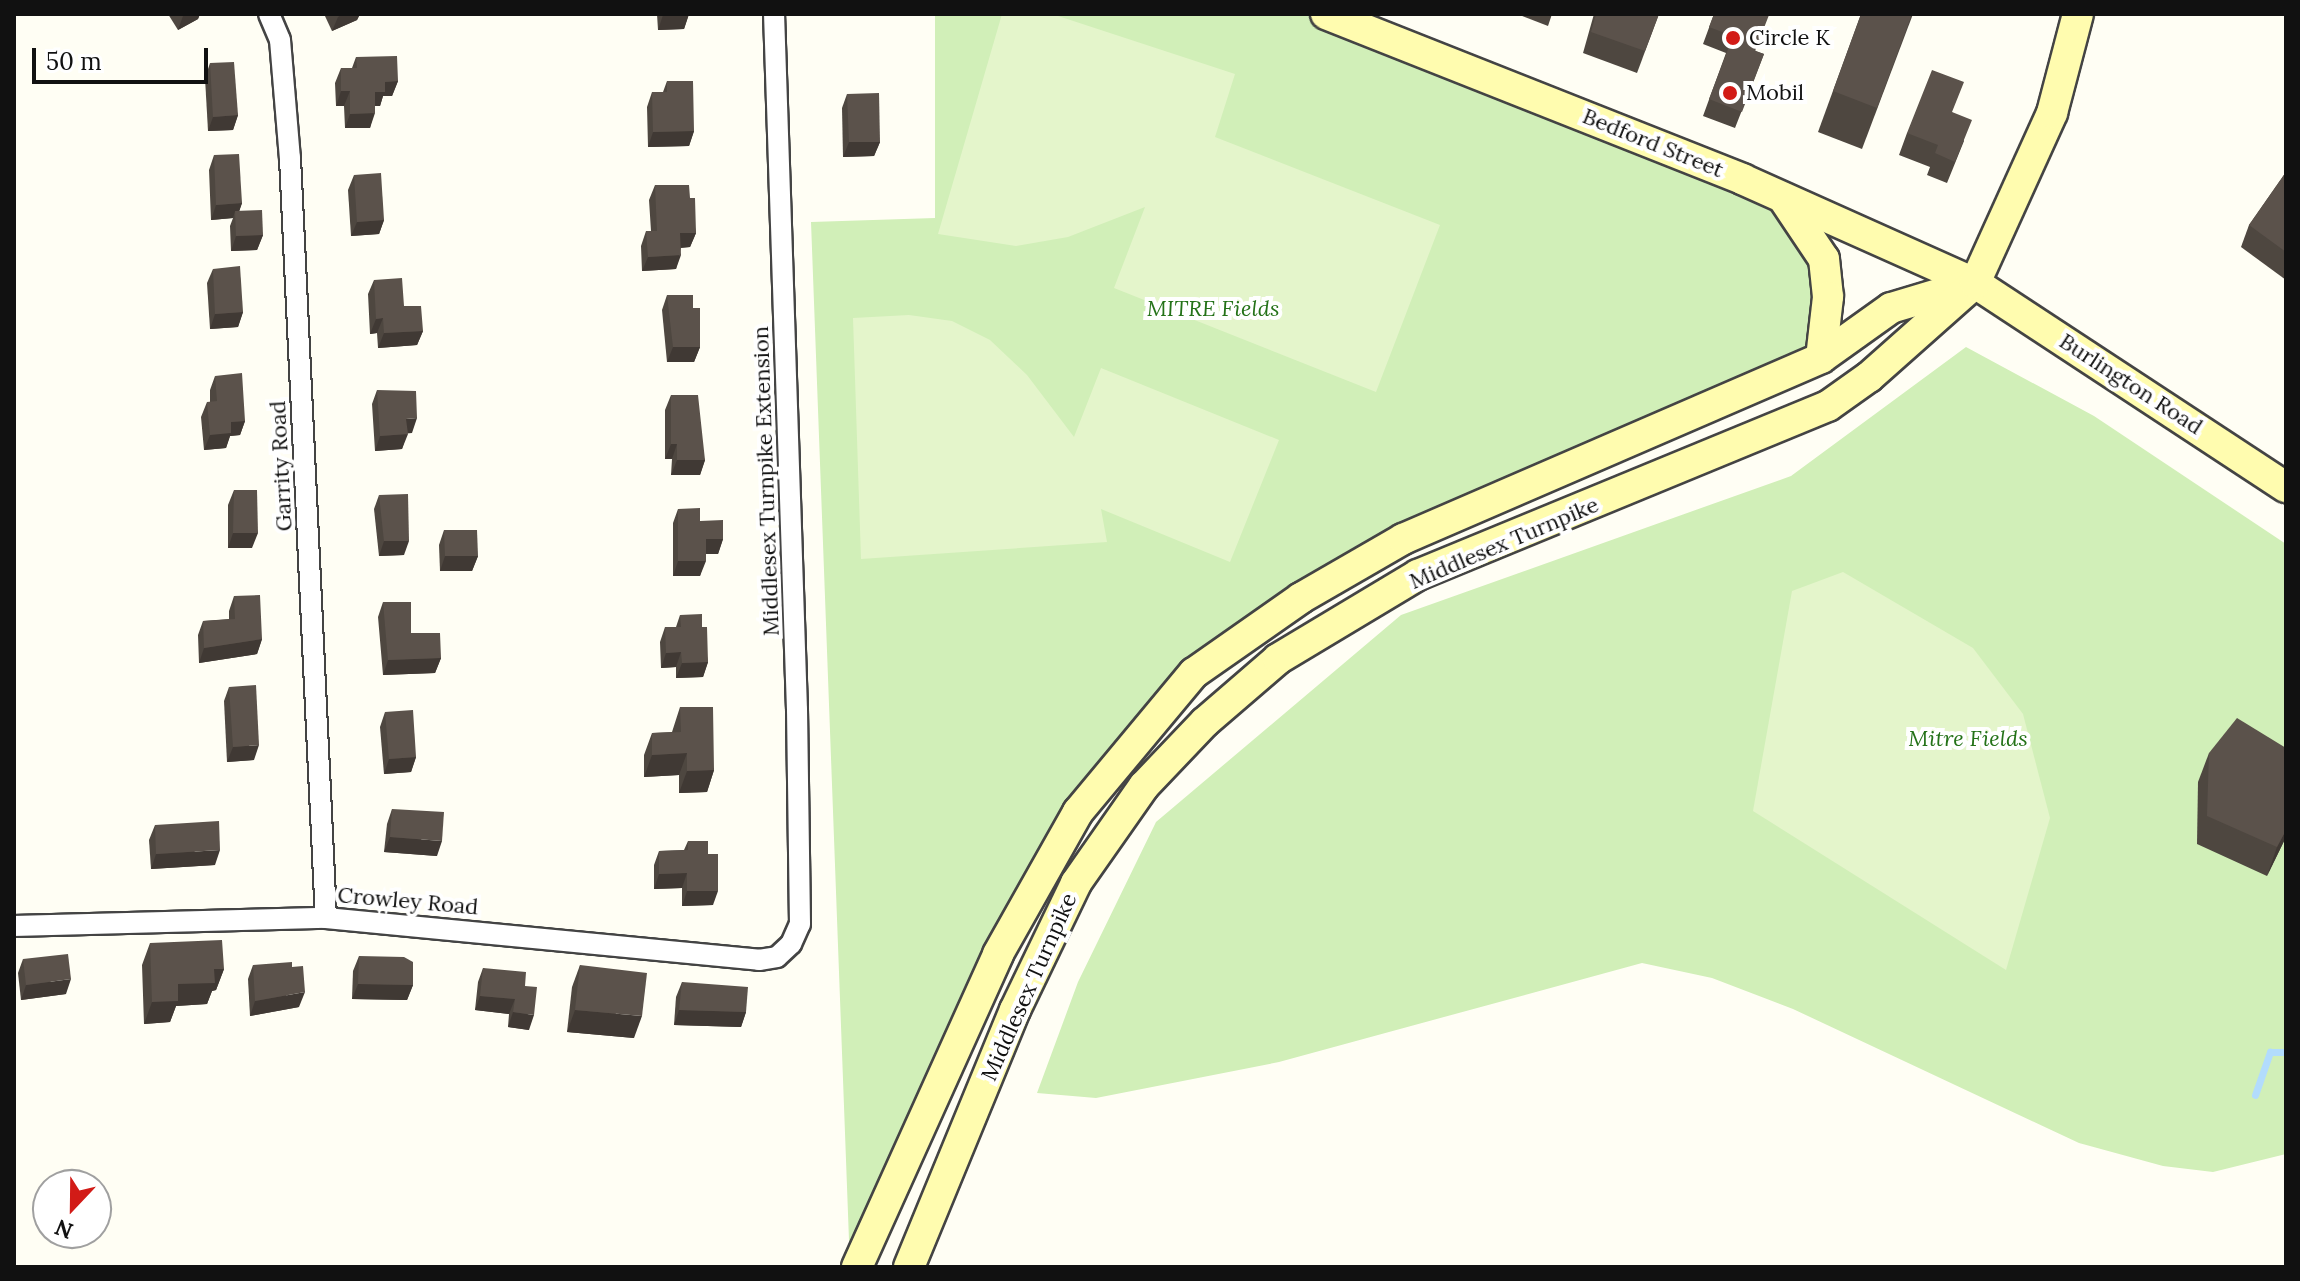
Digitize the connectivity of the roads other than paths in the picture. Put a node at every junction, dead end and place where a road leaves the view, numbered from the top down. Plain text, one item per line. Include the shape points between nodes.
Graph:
1 (269, 14) edge
2 (774, 14) edge
3 (1326, 14) edge
4 (2078, 14) edge
5 (1782, 196) junction
6 (1975, 283) junction
7 (1821, 358) junction
8 (2286, 487) edge
9 (326, 918) junction
10 (14, 926) edge
11 (791, 944) joint
12 (857, 1267) edge
13 (909, 1267) edge

1 - 9 street, Garrity Road via 280,40 290,158
2 - 11 street, Middlesex Turnpike Extension via 797,710 800,924
3 - 5 main road, Bedford Street
4 - 6 main road, Middlesex Turnpike via 2052,113
5 - 6 main road, Bedford Street
5 - 7 main road via 1824,259 1828,297
6 - 7 main road, Middlesex Turnpike via 1891,308
6 - 8 main road, Burlington Road
6 - 13 main road, Middlesex Turnpike via 1869,377 1828,406 1418,575 1278,659 1205,722 1144,786 1076,883 1015,1010
7 - 12 main road, Middlesex Turnpike via 1403,539 1301,598 1194,673 1078,812 998,954
9 - 10 street, Crowley Road
9 - 11 street, Crowley Road via 759,960 777,957

